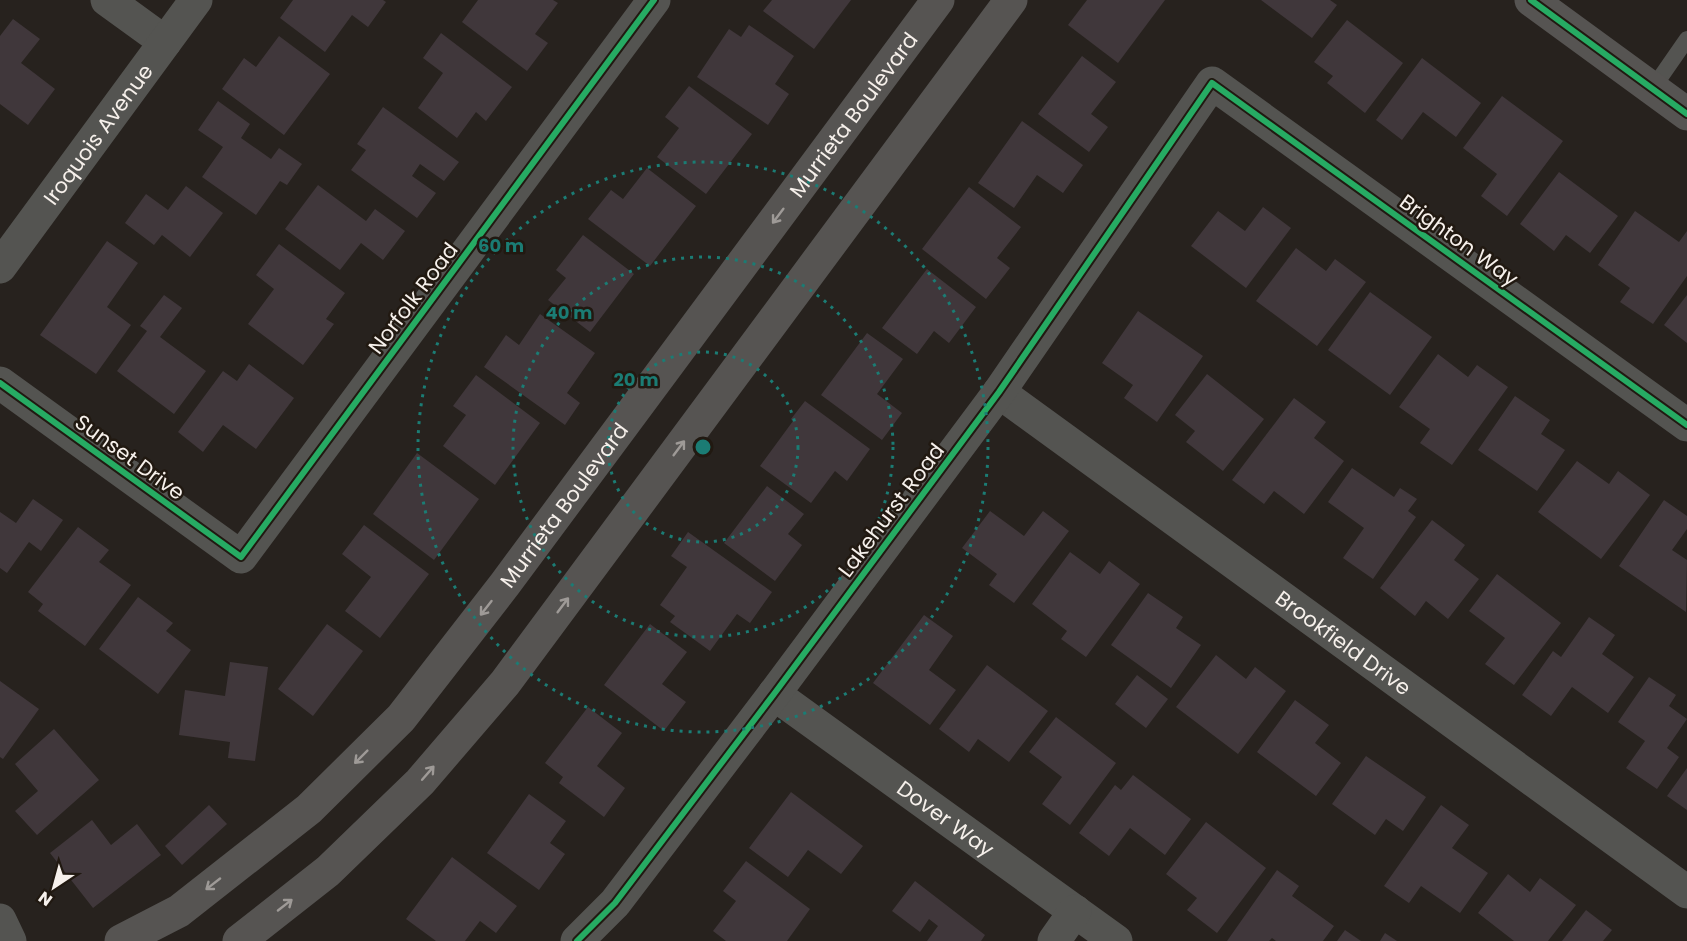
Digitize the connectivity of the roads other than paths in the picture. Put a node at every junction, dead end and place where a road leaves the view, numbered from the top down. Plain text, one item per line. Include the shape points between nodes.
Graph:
1 (107, 0) edge
2 (196, 0) edge
3 (654, 0) edge
4 (938, 0) edge
5 (1011, 0) edge
6 (1531, 0) edge
7 (1687, 39) edge
8 (165, 42) junction
9 (1212, 83) joint
10 (1653, 88) junction
11 (1687, 114) edge
12 (0, 267) edge
13 (0, 383) edge
14 (999, 392) junction
15 (1687, 425) edge
16 (241, 557) joint
17 (774, 694) junction
18 (1687, 892) edge
19 (1075, 911) junction
20 (0, 921) edge
21 (10, 941) edge
22 (122, 941) edge
23 (239, 941) edge
24 (577, 941) edge
25 (1054, 941) edge
26 (1116, 941) edge

1 - 8 street
2 - 8 street, Iroquois Avenue
3 - 16 street, Norfolk Road
4 -> 22 main road, Murrieta Boulevard via 505,584 401,718 309,809 178,911
23 -> 5 main road via 328,871 420,782 505,683
6 - 10 main road
7 - 10 lane
8 - 12 street, Iroquois Avenue
9 - 14 street, Lakehurst Road
9 - 15 street, Brighton Way
10 - 11 main road
13 - 16 street, Sunset Drive
14 - 17 street, Lakehurst Road
14 - 18 street, Brookfield Drive
17 - 19 street, Dover Way
17 - 24 street, Lakehurst Road via 615,903
19 - 25 street
19 - 26 street, Dover Way
20 - 21 street

